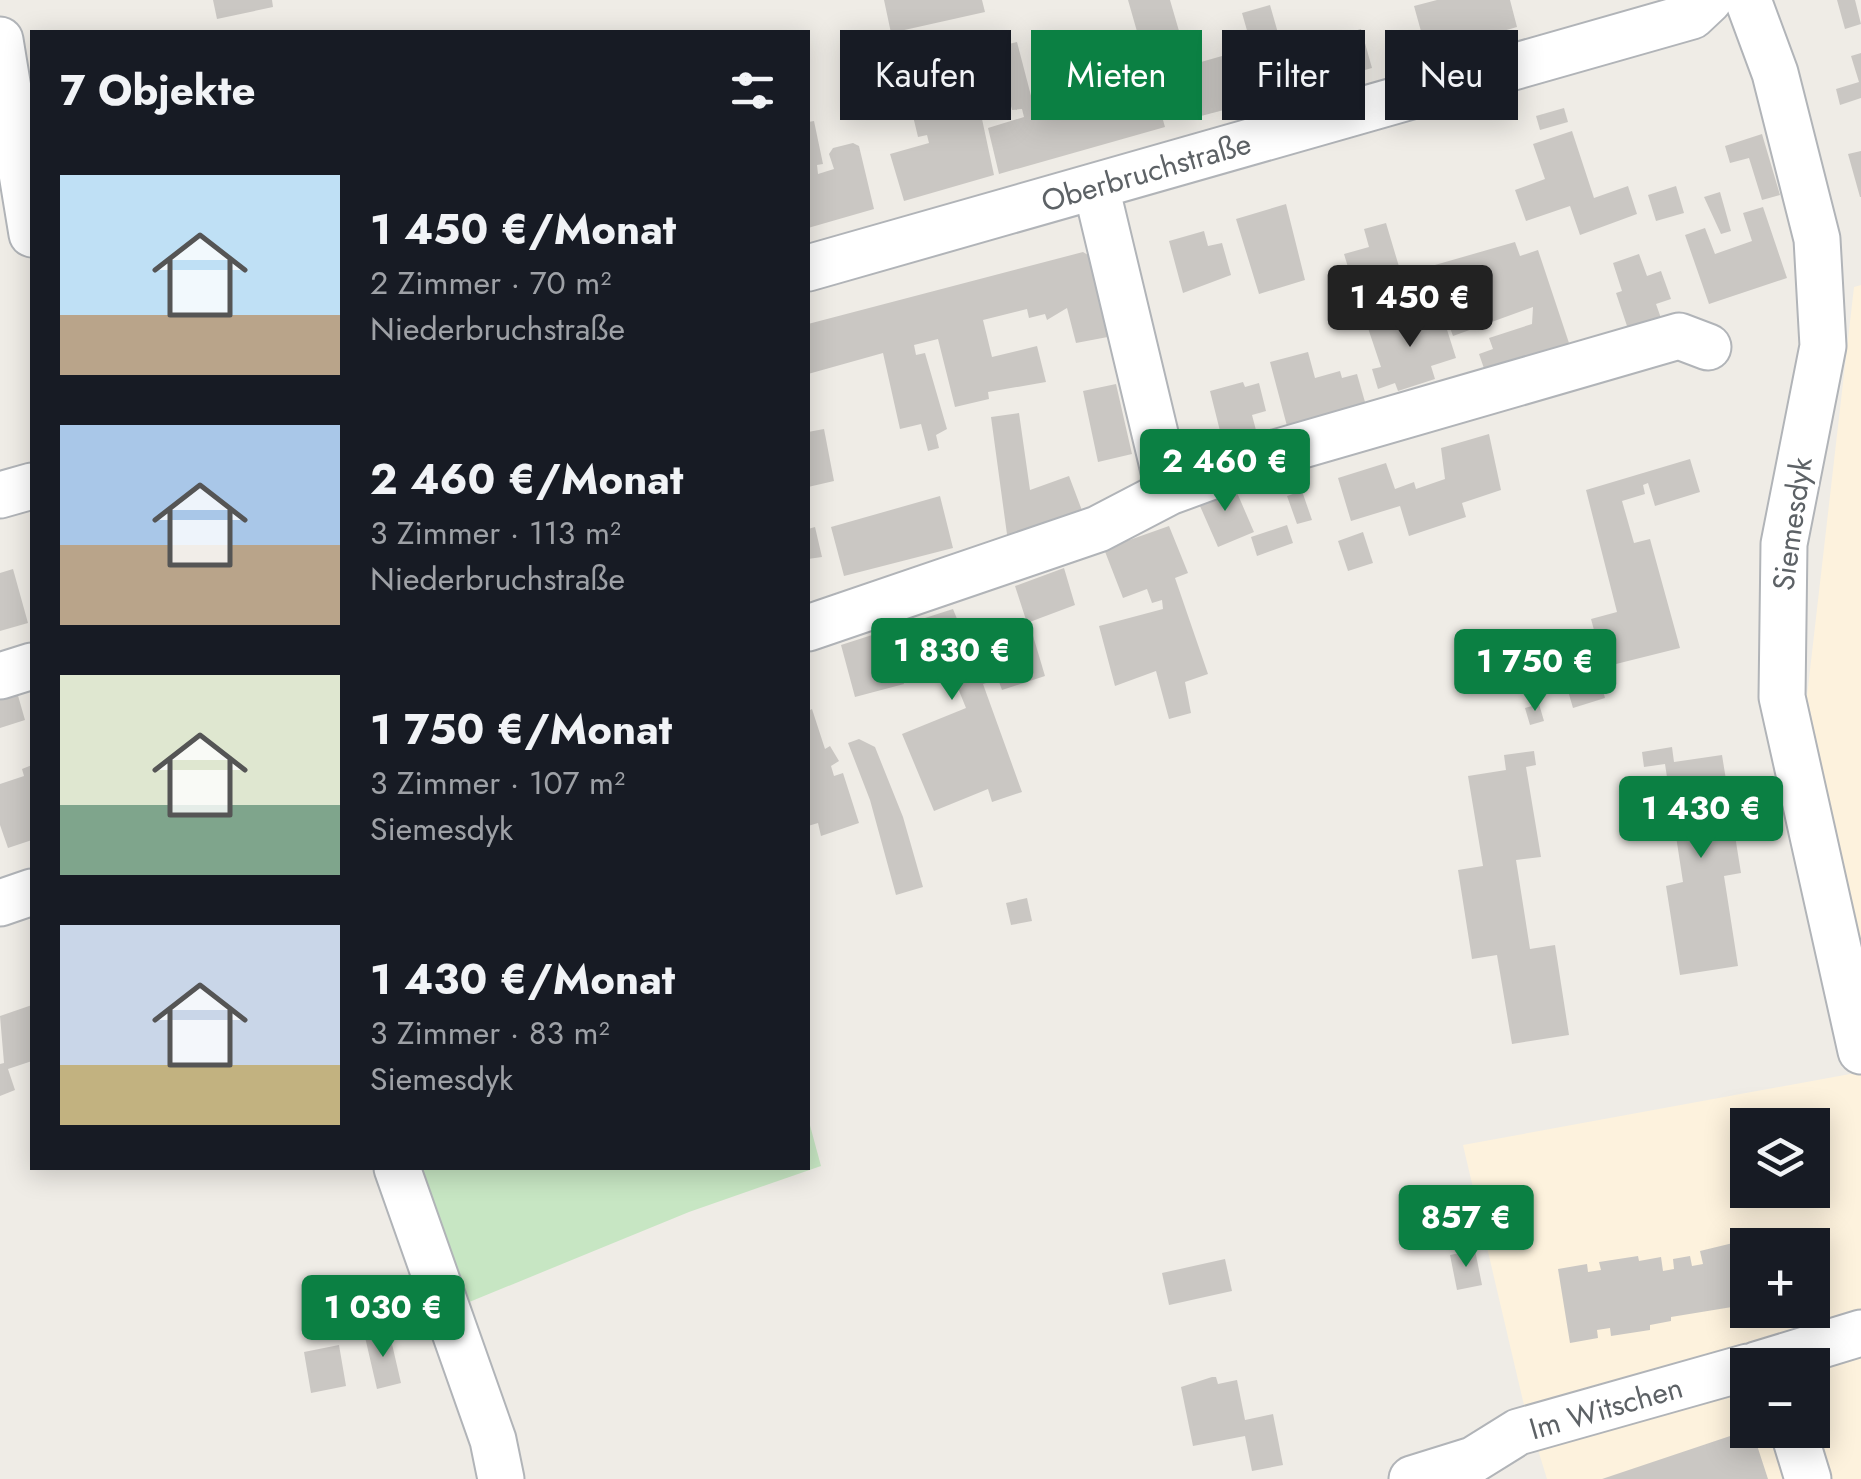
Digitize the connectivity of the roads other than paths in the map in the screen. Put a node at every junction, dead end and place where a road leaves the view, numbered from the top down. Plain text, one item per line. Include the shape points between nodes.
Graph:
1 (1709, 0) edge
2 (1748, 0) edge
3 (0, 40) edge
4 (1096, 187) junction
5 (30, 222) edge
6 (810, 267) edge
7 (1708, 347) dead end
8 (30, 487) edge
9 (1169, 492) junction
10 (0, 495) edge
11 (810, 627) edge
12 (30, 667) edge
13 (0, 676) edge
14 (30, 893) edge
15 (0, 902) edge
16 (1861, 1051) edge
17 (399, 1170) edge
18 (1861, 1333) edge
19 (1813, 1348) edge
20 (1730, 1373) edge
21 (1799, 1448) edge
22 (1442, 1475) edge
23 (500, 1479) edge
24 (1808, 1479) edge

1 - 4 street, Oberbruchstraße via 1692,16
2 - 16 street, Siemesdyk via 1775,73 1818,239 1822,346 1784,544 1782,697
3 - 5 street
4 - 6 street, Oberbruchstraße
4 - 9 street
7 - 9 street via 1679,336 1275,453
8 - 10 street
9 - 11 street via 1098,530
12 - 13 street
14 - 15 street
17 - 23 street via 493,1440
18 - 19 street, Im Witschen
20 - 22 street, Im Witschen via 1518,1432
21 - 24 street

